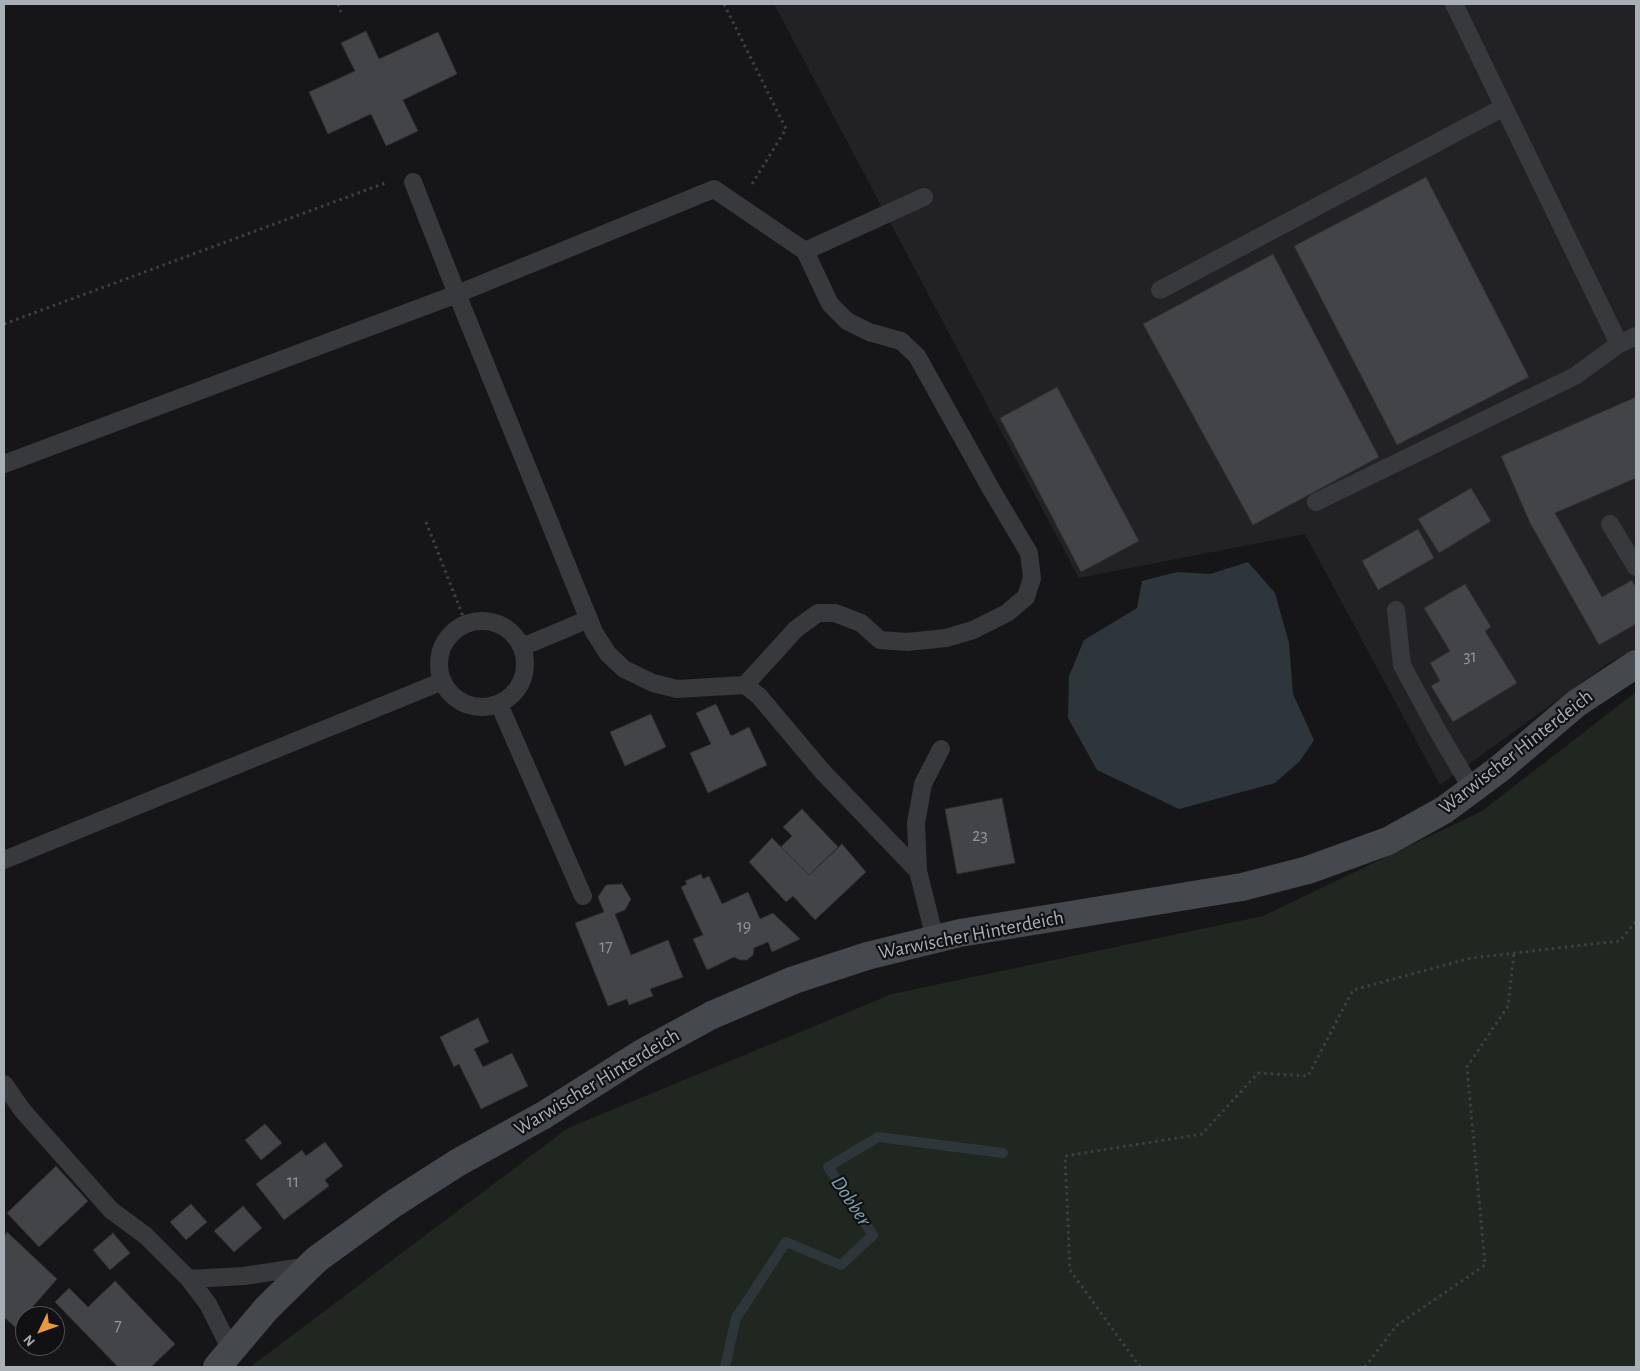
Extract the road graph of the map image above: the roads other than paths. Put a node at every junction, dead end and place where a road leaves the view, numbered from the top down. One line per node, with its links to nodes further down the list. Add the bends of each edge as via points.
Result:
1 (1454, 4): 2 (lane)
2 (1504, 107): 6 (lane); 9 (lane)
3 (413, 182): 7 (lane)
4 (924, 197): 5 (lane)
5 (805, 251): 7 (lane, via 714,189); 19 (lane, via 830,304 847,321 869,332 901,341 917,356 1029,553 1032,578 1026,597 1007,613 973,630 946,638 907,642 880,640 862,623 835,613 818,613 796,629)
6 (1160, 290)
7 (457, 294): 10 (lane); 15 (lane)
8 (1636, 336): 9 (lane)
9 (1619, 344): 11 (lane, via 1575,376)
10 (4, 464)
11 (1316, 502)
12 (1610, 524): 13 (lane)
13 (1636, 567)
14 (1396, 610): 22 (lane, via 1402,665)
15 (589, 620): 16 (lane); 19 (lane, via 608,654 624,669 653,683 677,689)
16 (522, 647): 18 (lane, via 505,627 493,622 466,624 455,631 440,654); 20 (lane, via 524,674 510,697)
17 (1636, 664): 22 (street, Warwischer Hinterdeich, via 1577,703)
18 (443, 681): 20 (lane, via 460,701 472,706); 23 (lane)
19 (745, 685): 24 (lane, via 759,696 822,771)
20 (499, 704): 25 (lane)
21 (941, 749): 24 (lane, via 923,784 916,823)
22 (1472, 789): 26 (street, Warwischer Hinterdeich, via 1444,810 1388,841 1308,870 1242,887)
23 (4, 860)
24 (918, 871): 26 (lane)
25 (583, 896)
26 (934, 939): 28 (street, Warwischer Hinterdeich, via 867,956 794,980 712,1015 457,1163 393,1204)
27 (4, 1084): 29 (lane, via 23,1111 111,1210 146,1236)
28 (310, 1266): 29 (lane, via 244,1276); 30 (street, Warwischer Hinterdeich, via 267,1308)
29 (189, 1278): 30 (lane, via 208,1304)
30 (224, 1359)

